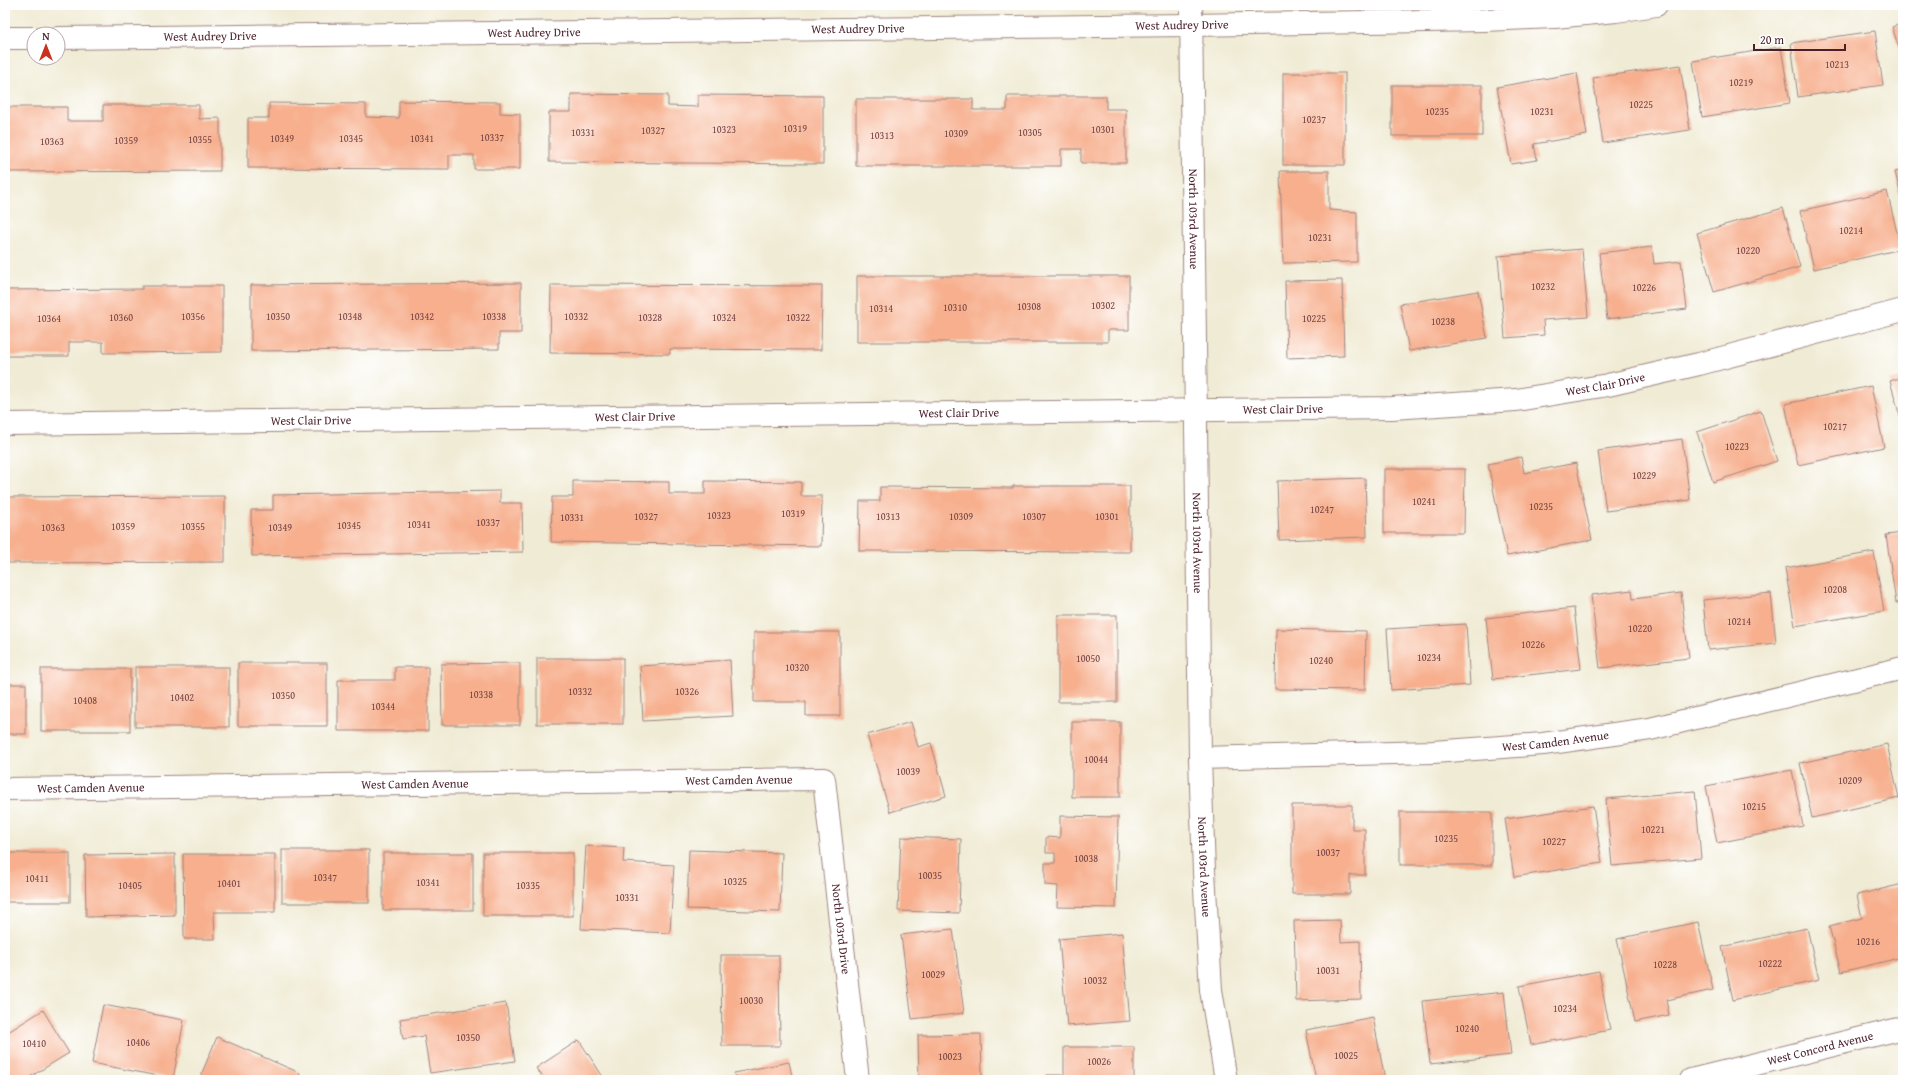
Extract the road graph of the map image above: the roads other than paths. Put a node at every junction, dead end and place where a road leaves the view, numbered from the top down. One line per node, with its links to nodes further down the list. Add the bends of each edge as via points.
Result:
1 (1656, 5): 2 (street, West Audrey Drive)
2 (1616, 8): 3 (street, West Audrey Drive, via 1555,17 1484,20)
3 (1191, 15): 6 (street, West Audrey Drive); 8 (street, North 103rd Avenue)
4 (5, 38): 5 (street)
5 (26, 38)
6 (66, 38)
7 (1903, 310): 8 (street, West Clair Drive, via 1692,366 1608,385 1516,400 1392,408)
8 (1196, 411): 9 (street, West Clair Drive); 11 (street, North 103rd Avenue)
9 (5, 424)
10 (1903, 668): 11 (street, West Camden Avenue, via 1650,729 1543,744 1433,752)
11 (1200, 758): 16 (street, North 103rd Avenue, via 1211,990)
12 (824, 779): 13 (street, West Camden Avenue); 15 (street, North 103rd Drive)
13 (5, 789)
14 (1903, 1028): 17 (street, West Concord Avenue)
15 (858, 1080)
16 (1226, 1080)
17 (1691, 1080)

